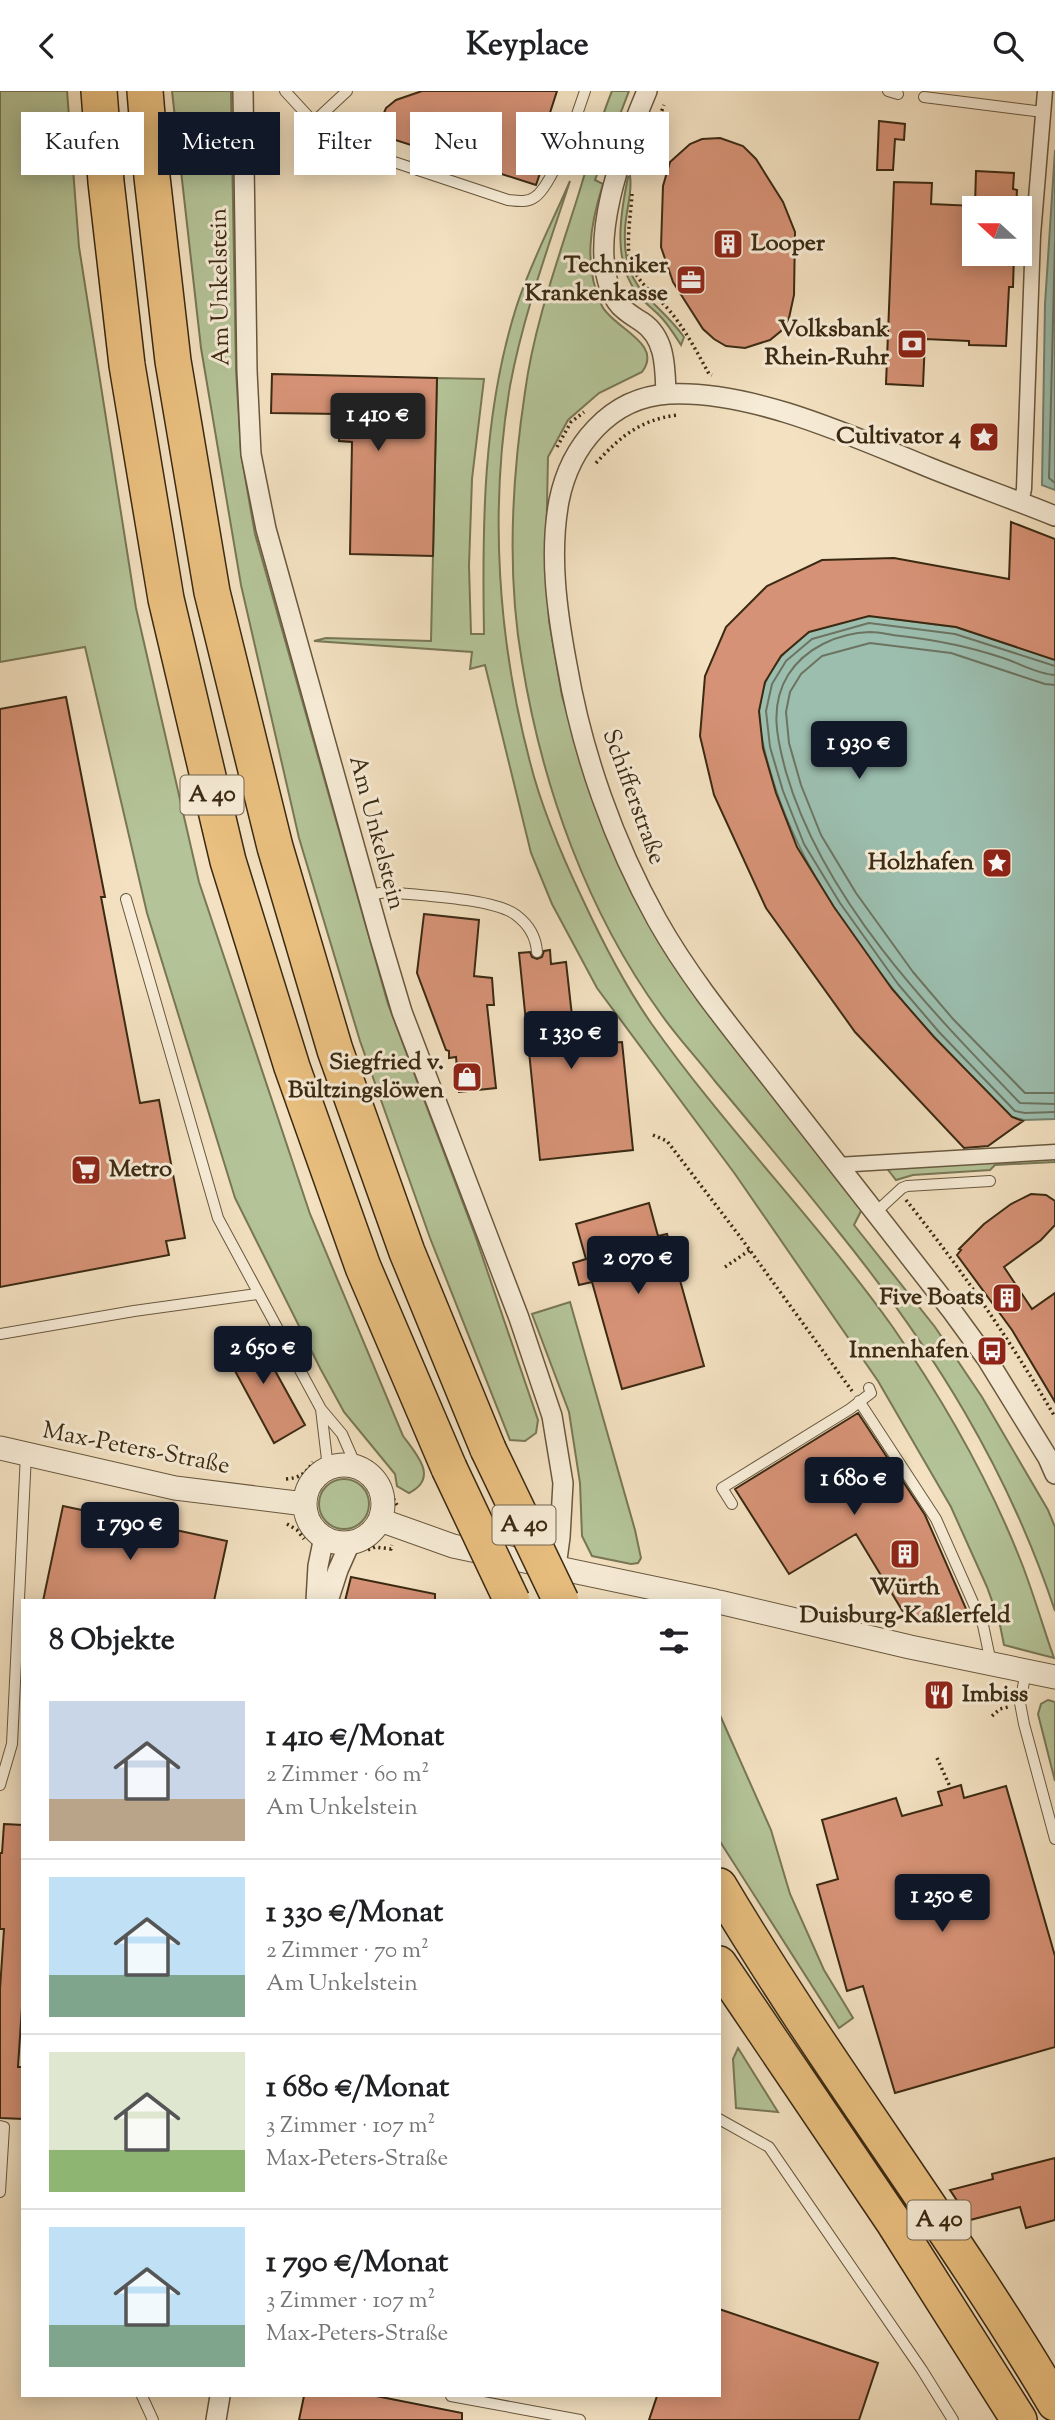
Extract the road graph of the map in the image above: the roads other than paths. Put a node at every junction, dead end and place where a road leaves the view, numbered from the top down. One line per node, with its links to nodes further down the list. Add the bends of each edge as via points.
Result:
1 (99, 91): 41 (highway, A 40, bridge, via 127,365 166,599 228,861 292,1067 358,1255)
2 (145, 91): 42 (highway, A 40, bridge, via 173,361 210,579 275,847 334,1050 407,1252 488,1449)
3 (254, 91): 10 (lane)
4 (285, 91): 5 (lane, via 309,117 317,118)
5 (347, 91)
6 (585, 91): 12 (lane, via 548,181 536,197 524,202)
7 (647, 91): 13 (street, via 611,188 604,248 610,289 617,303 659,340)
8 (1045, 91): 11 (street)
9 (924, 97): 11 (lane)
10 (243, 101): 16 (street, Am Unkelstein, via 251,454 266,529)
11 (1043, 112): 14 (street)
12 (396, 163)
13 (666, 394): 14 (street, Schifferstraße, via 725,397 774,409); 20 (street, Schifferstraße, via 635,403 599,424 576,452 563,484 555,522 555,569 558,618 572,696 596,778 627,859 657,919 696,983)
14 (1021, 502): 15 (street, Schifferstraße)
15 (1055, 516)
16 (369, 895): 18 (lane, via 386,892 497,905 516,914 536,937); 38 (street, Am Unkelstein, via 402,1012 552,1416 563,1483)
17 (126, 899): 23 (lane, via 218,1218)
18 (537, 952)
19 (1055, 1151): 20 (street)
20 (845, 1165): 22 (street, Schifferstraße)
21 (990, 1181): 22 (lane, via 913,1185)
22 (876, 1212): 32 (street, Schifferstraße, via 987,1359)
23 (257, 1294): 24 (lane); 27 (lane)
24 (0, 1334)
25 (869, 1388): 26 (lane, via 871,1392)
26 (859, 1401): 34 (lane, via 722,1488); 45 (lane, via 936,1519 983,1625)
27 (321, 1409): 30 (lane, via 342,1434); 31 (lane)
28 (0, 1448): 29 (street, Max-Peters-Straße)
29 (26, 1454): 33 (street, Max-Peters-Straße, via 174,1488); 48 (lane, via 12,1744)
30 (356, 1466): 31 (street); 35 (street, via 377,1482 382,1494)
31 (328, 1468): 33 (street)
32 (1055, 1474)
33 (294, 1502): 36 (street)
34 (732, 1504)
35 (380, 1520): 37 (street, via 368,1535); 38 (street, via 453,1546)
36 (324, 1537): 37 (street); 39 (street)
37 (350, 1543): 40 (street)
38 (556, 1567): 43 (street)
39 (316, 1599)
40 (329, 1599)
41 (511, 1599)
42 (560, 1599)
43 (703, 1599)
44 (721, 1603): 45 (street)
45 (991, 1663): 46 (street)
46 (1026, 1671): 47 (street); 49 (lane, via 1020,1703)
47 (1055, 1677)
48 (0, 1785)
49 (1055, 1839)
50 (721, 1889): 58 (highway, A 40)
51 (721, 1967): 63 (highway, A 40, via 893,2221)
52 (721, 2120): 62 (lane, via 769,2147)
53 (0, 2126): 54 (lane, via 4,2127)
54 (0, 2192)
55 (142, 2397): 59 (lane)
56 (220, 2397): 60 (street)
57 (456, 2397): 61 (lane)
58 (1055, 2403)
59 (153, 2420)
60 (216, 2420)
61 (580, 2420)
62 (953, 2420)
63 (1019, 2420)

